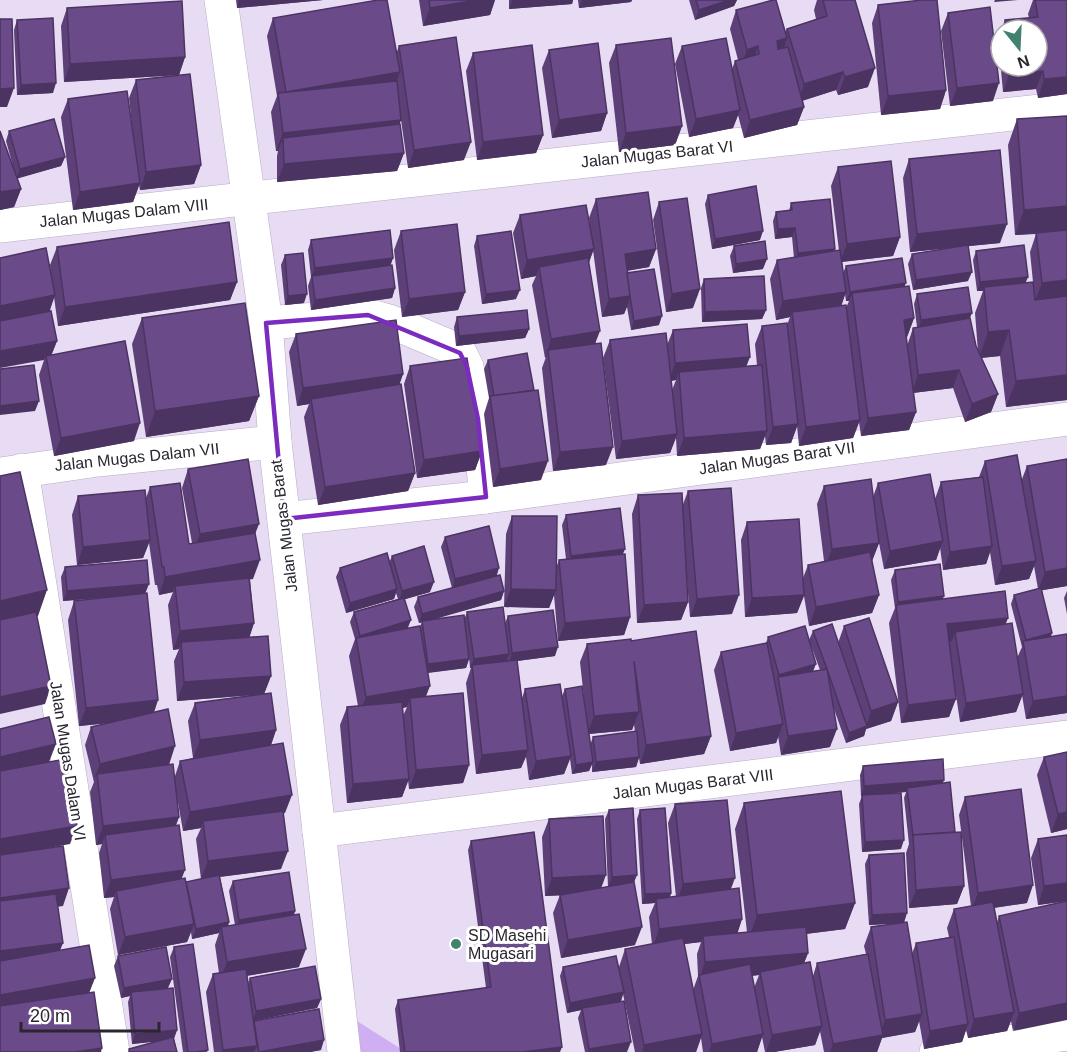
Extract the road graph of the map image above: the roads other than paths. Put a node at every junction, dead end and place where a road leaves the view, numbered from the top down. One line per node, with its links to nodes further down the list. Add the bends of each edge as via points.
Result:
1 (221, 0): 3 (street, Jalan Mugas Barat)
2 (1067, 108): 3 (street, Jalan Mugas Barat VI)
3 (248, 200): 4 (street, Jalan Mugas Dalam VIII); 5 (street, Jalan Mugas Barat)
4 (0, 226)
5 (266, 323): 7 (street, Jalan Mugas Barat); 9 (street, via 368,315 460,353 468,368 478,419)
6 (1067, 419): 9 (street, Jalan Mugas Barat VII)
7 (275, 442): 8 (street, Jalan Mugas Dalam VII); 10 (street, Jalan Mugas Barat)
8 (11, 472): 14 (street, Jalan Mugas Dalam VI)
9 (486, 496): 10 (street, Jalan Mugas Barat VII)
10 (284, 519): 12 (street, Jalan Mugas Barat)
11 (1067, 737): 12 (street, Jalan Mugas Barat VIII)
12 (319, 831): 15 (street, Jalan Mugas Barat)
13 (1067, 1034): 16 (street)
14 (113, 1052)
15 (344, 1052)
16 (936, 1052)

